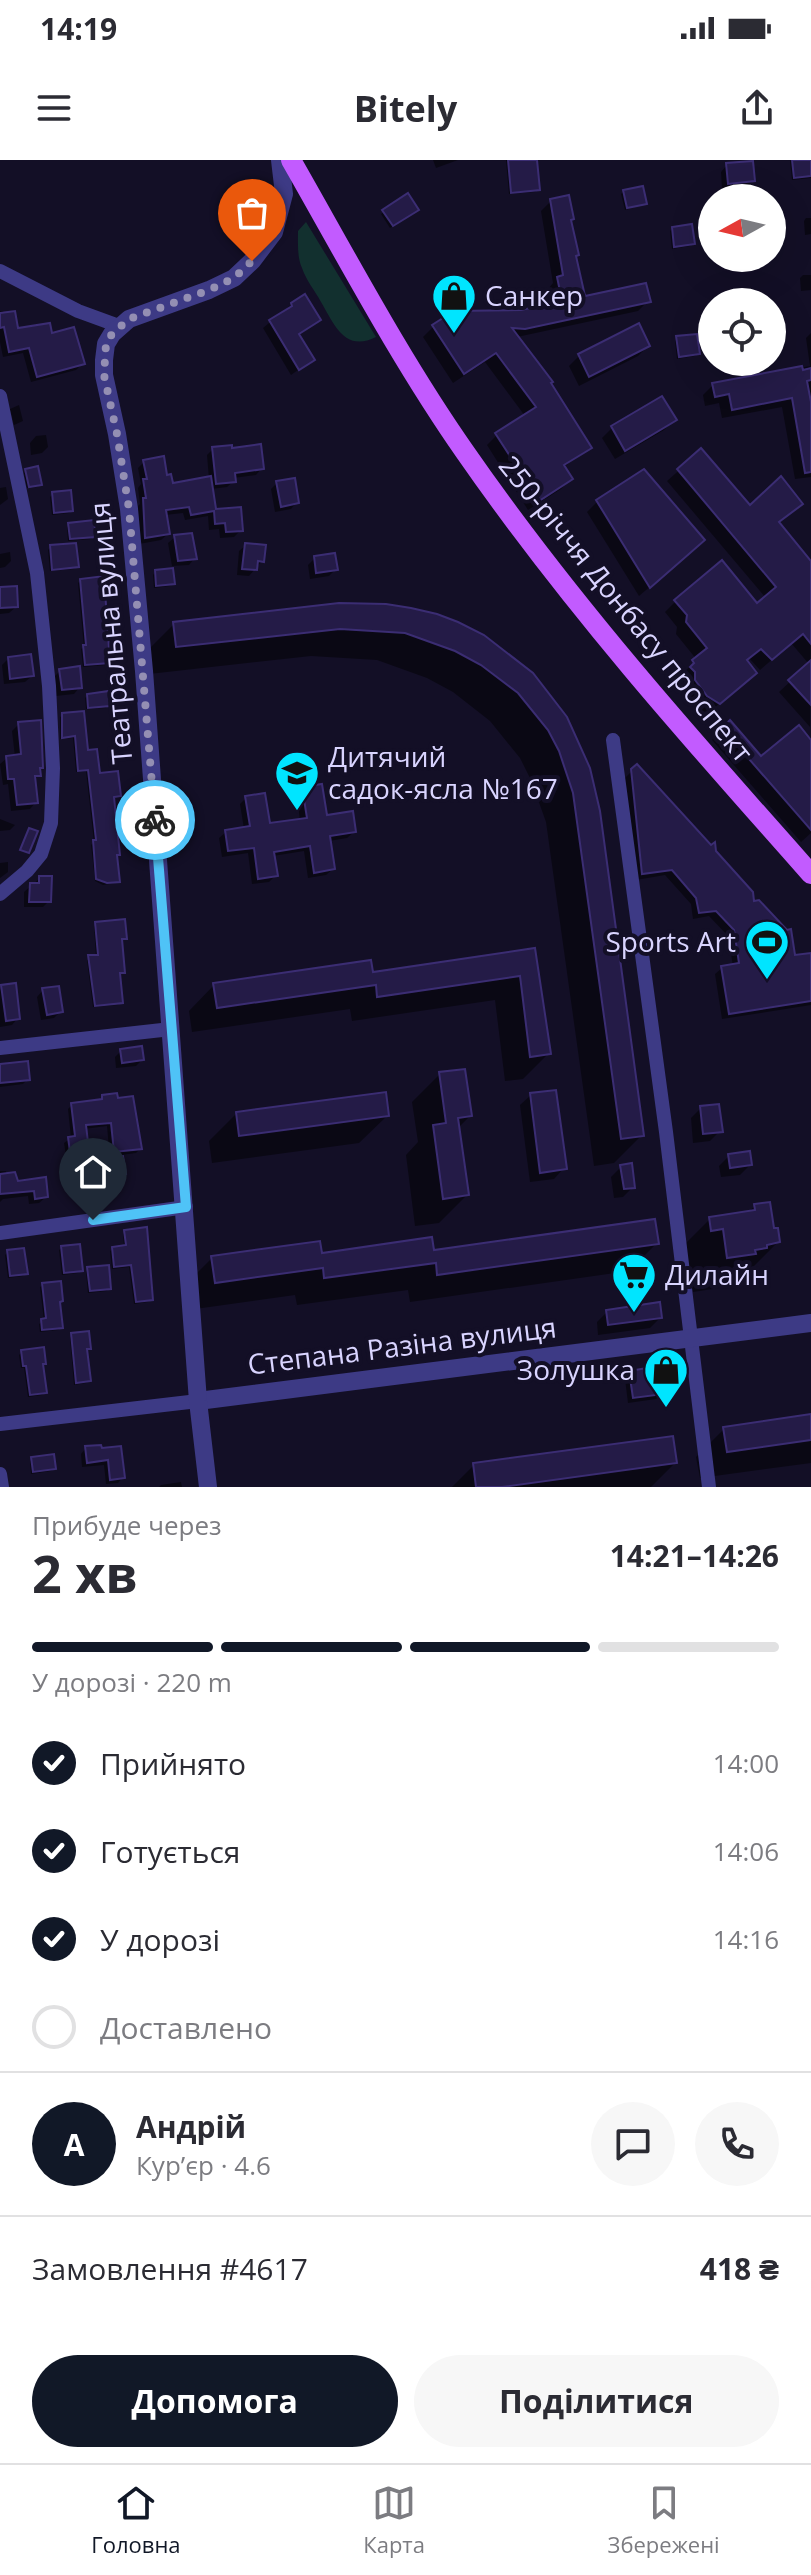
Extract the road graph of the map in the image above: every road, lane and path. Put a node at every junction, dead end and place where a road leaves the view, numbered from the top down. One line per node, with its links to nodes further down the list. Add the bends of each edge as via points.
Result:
1 (280, 160): 4 (street, via 284,194 274,232 252,261 234,278)
2 (291, 160): 7 (main road, 250-річчя Донбасу проспект, via 408,364 532,545 663,707)
3 (0, 271): 4 (street)
4 (119, 326): 9 (street, Театральна вулиця, via 106,344 104,375 129,509)
5 (0, 396): 8 (street, via 39,585 53,768 51,823 41,854)
6 (613, 740): 14 (street)
7 (811, 874)
8 (0, 894)
9 (171, 1029): 10 (street); 11 (street, Театральна вулиця)
10 (0, 1048)
11 (186, 1207): 12 (street); 15 (street, Театральна вулиця)
12 (0, 1233)
13 (811, 1323): 14 (street, Степана Разіна вулиця)
14 (690, 1338): 15 (street, Степана Разіна вулиця); 20 (street)
15 (198, 1401): 16 (street, Степана Разіна вулиця); 19 (street, Театральна вулиця)
16 (0, 1424)
17 (0, 1474): 18 (street)
18 (2, 1487)
19 (208, 1487)
20 (709, 1487)

